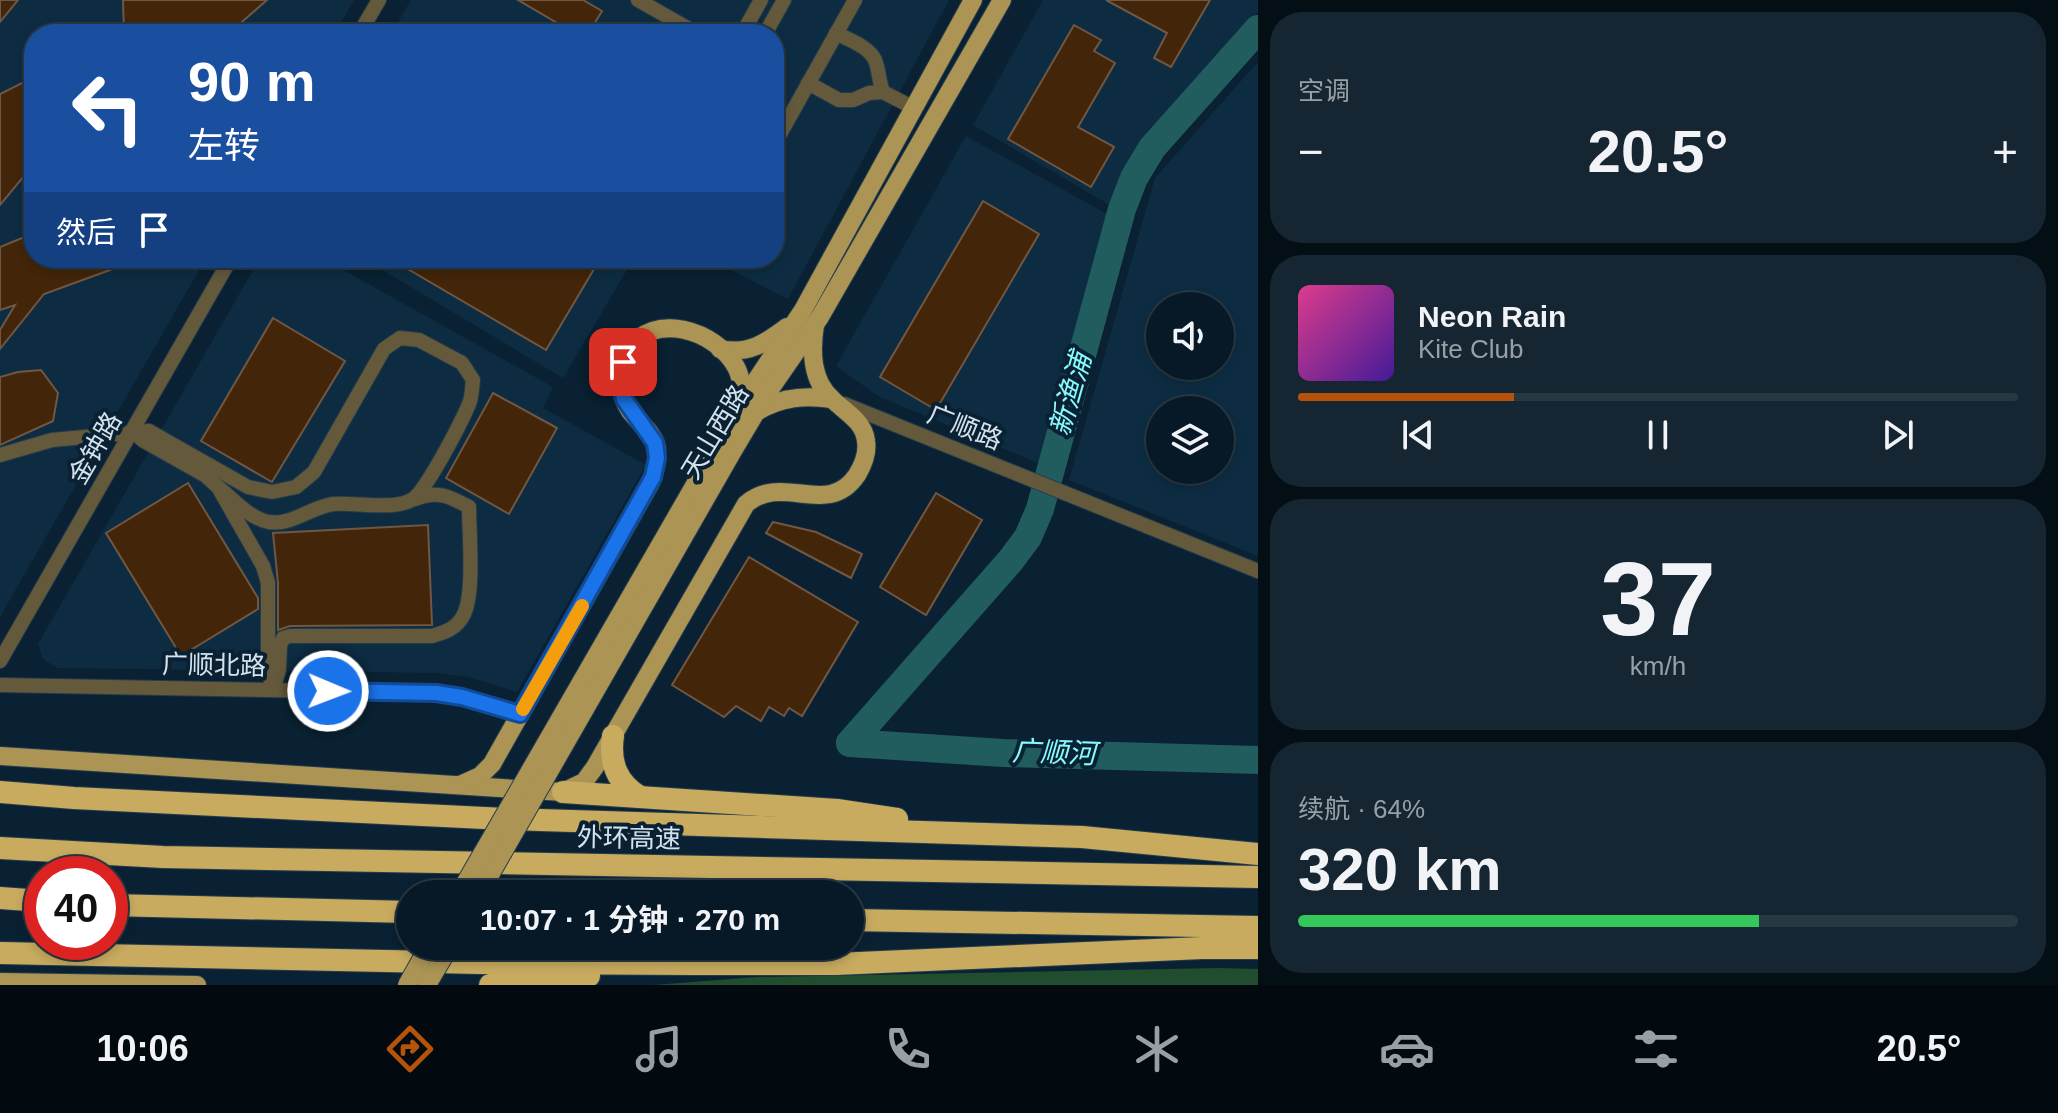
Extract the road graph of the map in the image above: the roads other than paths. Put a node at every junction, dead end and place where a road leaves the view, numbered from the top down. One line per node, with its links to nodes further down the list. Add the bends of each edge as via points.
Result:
1 (379, 0): 9 (street)
2 (638, 0): 8 (street)
3 (761, 0): 12 (street)
4 (784, 0): 13 (street)
5 (855, 0): 14 (street)
6 (973, 0): 17 (main road, 天山西路)
7 (1002, 0): 20 (main road, 天山西路)
8 (673, 20): 10 (street); 11 (street)
9 (365, 24)
10 (670, 24)
11 (680, 24)
12 (748, 24)
13 (771, 24)
14 (836, 33): 15 (street); 16 (street, via 866,49)
15 (808, 83): 16 (street, via 839,100); 18 (street)
16 (883, 92): 17 (street)
17 (914, 108): 20 (main road, 天山西路)
18 (784, 127)
19 (225, 268): 24 (street, 金钟路)
20 (807, 321): 21 (main road, via 754,348); 22 (main road, via 814,365); 23 (main road, 天山西路)
21 (720, 349): 23 (main road, via 738,372); 33 (main road, via 687,331 665,327 643,335 625,356 622,392 655,443 653,477)
22 (832, 399): 23 (main road, via 795,397); 29 (street, 广顺路); 34 (main road, via 865,434 858,474 830,495 776,490 746,504)
23 (749, 408): 25 (main road, 天山西路)
24 (132, 431): 26 (street, via 52,440); 27 (street); 28 (street, via 149,431 248,487 272,492 296,487 314,472 384,349 400,338 419,340 462,363 473,380 470,401 423,489); 30 (street, 金钟路)
25 (723, 452): 46 (main road, 天山西路, bridge); 47 (main road, 天山西路, bridge)
26 (0, 455)
27 (218, 487): 28 (street, via 266,522 335,504); 32 (street, via 268,583 268,670)
28 (411, 501): 32 (street, via 430,493 446,494 469,507 469,595 463,616 450,631 432,636 283,638)
29 (1258, 571)
30 (0, 661)
31 (0, 685): 32 (street, 广顺北路)
32 (273, 690): 33 (street, 广顺北路, via 436,693)
33 (520, 714): 36 (main road)
34 (613, 736): 40 (main road, via 584,782); 41 (highway, via 617,776)
35 (0, 756): 37 (main road)
36 (492, 764): 37 (main road); 38 (main road, via 489,778)
37 (457, 785): 38 (main road)
38 (499, 788): 40 (main road)
39 (0, 792): 42 (highway, via 505,819)
40 (563, 792): 41 (highway)
41 (640, 797): 42 (highway, via 837,810)
42 (961, 832): 44 (highway)
43 (0, 848): 45 (highway, 外环高速, via 163,857)
44 (1258, 854)
45 (1258, 877)
46 (467, 880)
47 (487, 880)
48 (0, 898): 49 (highway)
49 (24, 900)
50 (128, 905): 51 (highway)
51 (396, 912)
52 (864, 920): 53 (highway)
53 (1258, 927)
54 (1258, 948): 58 (highway)
55 (0, 953): 58 (highway)
56 (421, 960): 61 (main road, bridge)
57 (442, 960): 62 (main road, bridge)
58 (696, 964): 63 (highway)
59 (0, 982): 60 (main road)
60 (197, 985)
61 (407, 985)
62 (427, 985)
63 (490, 985)

